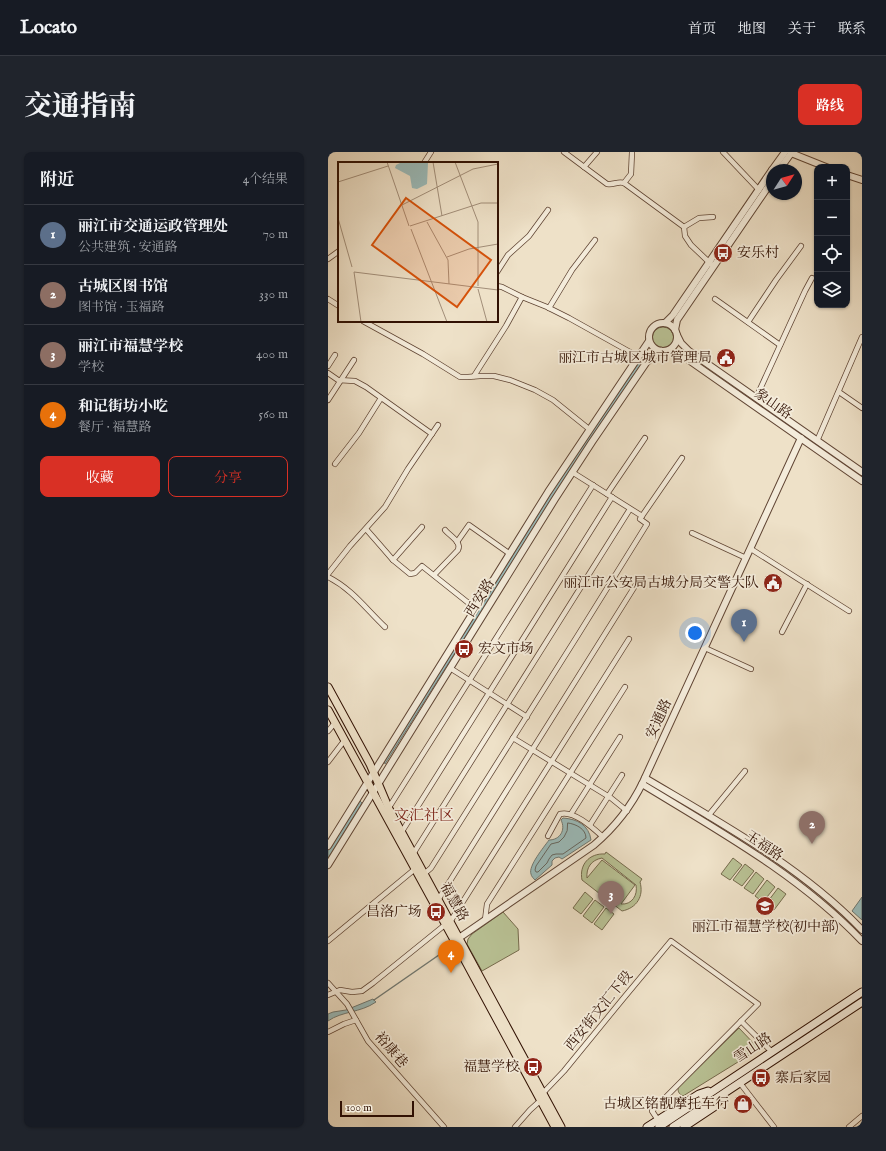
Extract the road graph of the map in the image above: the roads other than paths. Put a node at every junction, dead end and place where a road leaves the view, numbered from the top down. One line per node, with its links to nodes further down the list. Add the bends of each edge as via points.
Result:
1 (431, 152): 7 (street)
2 (564, 152): 11 (street)
3 (597, 152): 11 (street)
4 (632, 152): 15 (street, via 631,174)
5 (723, 152): 17 (street)
6 (789, 152): 8 (street); 9 (street); 10 (street)
7 (425, 162)
8 (778, 164)
9 (782, 164)
10 (819, 164)
11 (584, 167): 15 (street, via 607,184)
12 (850, 176): 14 (street)
13 (766, 179): 17 (street)
14 (862, 180)
15 (624, 183): 20 (street)
16 (766, 188): 25 (street)
17 (759, 190): 25 (street)
18 (548, 210): 26 (street, via 529,236 508,255)
19 (713, 217): 20 (street, via 699,218)
20 (684, 227): 25 (street, via 687,240)
21 (595, 240): 33 (street, via 572,270)
22 (801, 246): 35 (street)
23 (338, 252): 24 (street)
24 (328, 259)
25 (711, 264): 36 (street); 37 (street, via 677,320)
26 (498, 270)
27 (812, 278): 40 (street)
28 (498, 286): 29 (street)
29 (522, 297): 33 (street); 49 (street)
30 (328, 299): 32 (street)
31 (715, 299): 35 (street)
32 (338, 305)
33 (549, 308): 45 (street)
34 (364, 322): 49 (street, via 460,377)
35 (748, 322): 40 (street)
36 (665, 323): 37 (street); 39 (street, via 656,324 652,328)
37 (676, 333): 42 (street, via 675,344); 53 (street, 象山路, via 689,351)
38 (862, 337): 41 (street)
39 (649, 341): 43 (street, via 655,349); 45 (street, 西安路)
40 (780, 345): 53 (street)
41 (860, 348): 51 (street)
42 (669, 350): 43 (street); 60 (street, 象山路, via 684,356)
43 (661, 351): 64 (street, 西安路, via 646,363)
44 (335, 355): 47 (street)
45 (639, 357): 57 (street, 西安路)
46 (354, 360): 50 (street)
47 (328, 364)
48 (328, 373): 50 (street)
49 (474, 376): 57 (street, via 501,378 535,390 553,400)
50 (341, 381): 52 (street, via 355,382); 54 (street)
51 (839, 392): 55 (street); 61 (street)
52 (381, 398): 58 (street); 63 (street)
53 (756, 398): 61 (street, 象山路)
54 (328, 400)
55 (862, 408)
56 (438, 425): 58 (street)
57 (589, 429): 77 (street, 西安路)
58 (432, 434): 72 (street, via 385,507)
59 (645, 438): 68 (street)
60 (802, 438): 66 (street, 象山路); 76 (street, 安通路)
61 (818, 441): 65 (street, 象山路)
62 (682, 458): 70 (street)
63 (335, 464)
64 (572, 472): 67 (street); 90 (street, 西安路)
65 (862, 472)
66 (862, 481)
67 (593, 485): 68 (street); 92 (street)
68 (610, 496): 69 (street); 95 (street)
69 (630, 509): 70 (street); 96 (street)
70 (642, 516): 98 (street, via 640,519 647,524)
71 (422, 527): 79 (street)
72 (366, 529): 79 (street); 81 (street)
73 (444, 530): 75 (street)
74 (692, 533): 78 (street)
75 (457, 542): 77 (street, via 469,525); 80 (street, via 460,545 459,549)
76 (751, 549): 78 (street, 安通路); 82 (street)
77 (510, 554): 84 (street, 西安路)
78 (746, 558): 89 (street, 安通路)
79 (393, 560): 80 (street, via 410,574 422,566)
80 (434, 575): 84 (street)
81 (328, 576): 86 (street, via 347,588)
82 (807, 584): 85 (street); 87 (street)
83 (635, 586): 104 (street)
84 (476, 608): 108 (street, 西安路)
85 (849, 611)
86 (385, 627)
87 (782, 632)
88 (629, 639): 105 (street)
89 (705, 648): 91 (street); 111 (street, 安通路)
90 (450, 668): 92 (street); 113 (street, 西安路)
91 (751, 669)
92 (470, 681): 95 (street); 118 (street)
93 (328, 686): 108 (main road, 福慧路)
94 (625, 687): 109 (street)
95 (489, 693): 96 (street); 123 (street)
96 (508, 704): 98 (street); 127 (street)
97 (328, 710): 99 (main road, 福慧路)
98 (527, 717): 102 (street)
99 (335, 723): 100 (street); 103 (main road, 福慧路)
100 (328, 732)
101 (620, 737): 115 (street)
102 (513, 738): 104 (street); 130 (street, via 431,868)
103 (344, 741): 106 (street); 112 (main road, 福慧路)
104 (532, 750): 105 (street); 131 (street)
105 (552, 761): 109 (street); 133 (street)
106 (328, 762)
107 (746, 771): 121 (street)
108 (374, 773): 112 (street, 西安路); 113 (main road, 福慧路)
109 (570, 773): 115 (street); 132 (street, via 487,904)
110 (622, 775): 117 (street)
111 (645, 778): 114 (street, 安通路); 121 (street, 玉福路)
112 (368, 783): 116 (main road, 福慧路); 126 (street, 西安路)
113 (378, 784): 116 (street, 西安路); 118 (main road, 福慧路)
114 (642, 784): 119 (street, 安通路); 136 (street, 玉福路, via 763,859 818,900)
115 (590, 785): 117 (street); 120 (street)
116 (373, 792): 128 (street, 西安路); 129 (main road, 福慧路)
117 (609, 796): 119 (street); 122 (street)
118 (388, 808): 123 (main road, 福慧路)
119 (627, 811): 125 (street, 安通路)
120 (571, 814): 122 (street); 124 (street, via 560,814)
121 (708, 816): 134 (street, 玉福路, via 762,849 838,907)
122 (590, 825): 125 (street)
123 (401, 833): 127 (main road, 福慧路)
124 (548, 836)
125 (603, 837): 132 (street, 安通路)
126 (328, 846)
127 (413, 854): 130 (main road, 福慧路)
128 (328, 865)
129 (415, 869): 133 (main road, 福慧路); 137 (street)
130 (424, 874): 131 (main road, 福慧路)
131 (438, 900): 133 (main road, 福慧路)
132 (485, 920): 135 (street, 安通路)
133 (448, 923): 135 (main road, 福慧路); 139 (street, via 362,991)
134 (862, 930)
135 (457, 939): 148 (main road, 福慧路); 150 (main road, 福慧路)
136 (862, 940)
137 (328, 941)
138 (328, 983): 139 (street, 裕康巷)
139 (336, 992): 141 (street); 143 (street, 裕康巷, via 347,1004)
140 (862, 992): 146 (main road, 雪山路)
141 (328, 996)
142 (862, 1002): 147 (main road, 雪山路)
143 (355, 1019): 145 (street); 153 (street, 裕康巷, via 369,1042)
144 (741, 1021): 146 (street); 148 (street, 西安街文汇下段, via 758,1004 671,941); 152 (street, via 652,1111)
145 (328, 1032)
146 (772, 1052): 152 (main road, 雪山路, via 719,1087 699,1094)
147 (740, 1084): 149 (main road, 雪山路); 160 (street)
148 (543, 1093): 156 (main road, 福慧路)
149 (724, 1093): 158 (main road, 雪山路); 159 (main road, via 714,1107)
150 (541, 1100): 154 (street); 155 (main road, 福慧路)
151 (862, 1116): 161 (street)
152 (659, 1123): 157 (main road, 雪山路)
153 (444, 1127)
154 (515, 1127)
155 (555, 1127)
156 (561, 1127)
157 (647, 1127)
158 (673, 1127)
159 (684, 1127)
160 (774, 1127)
161 (849, 1127)

